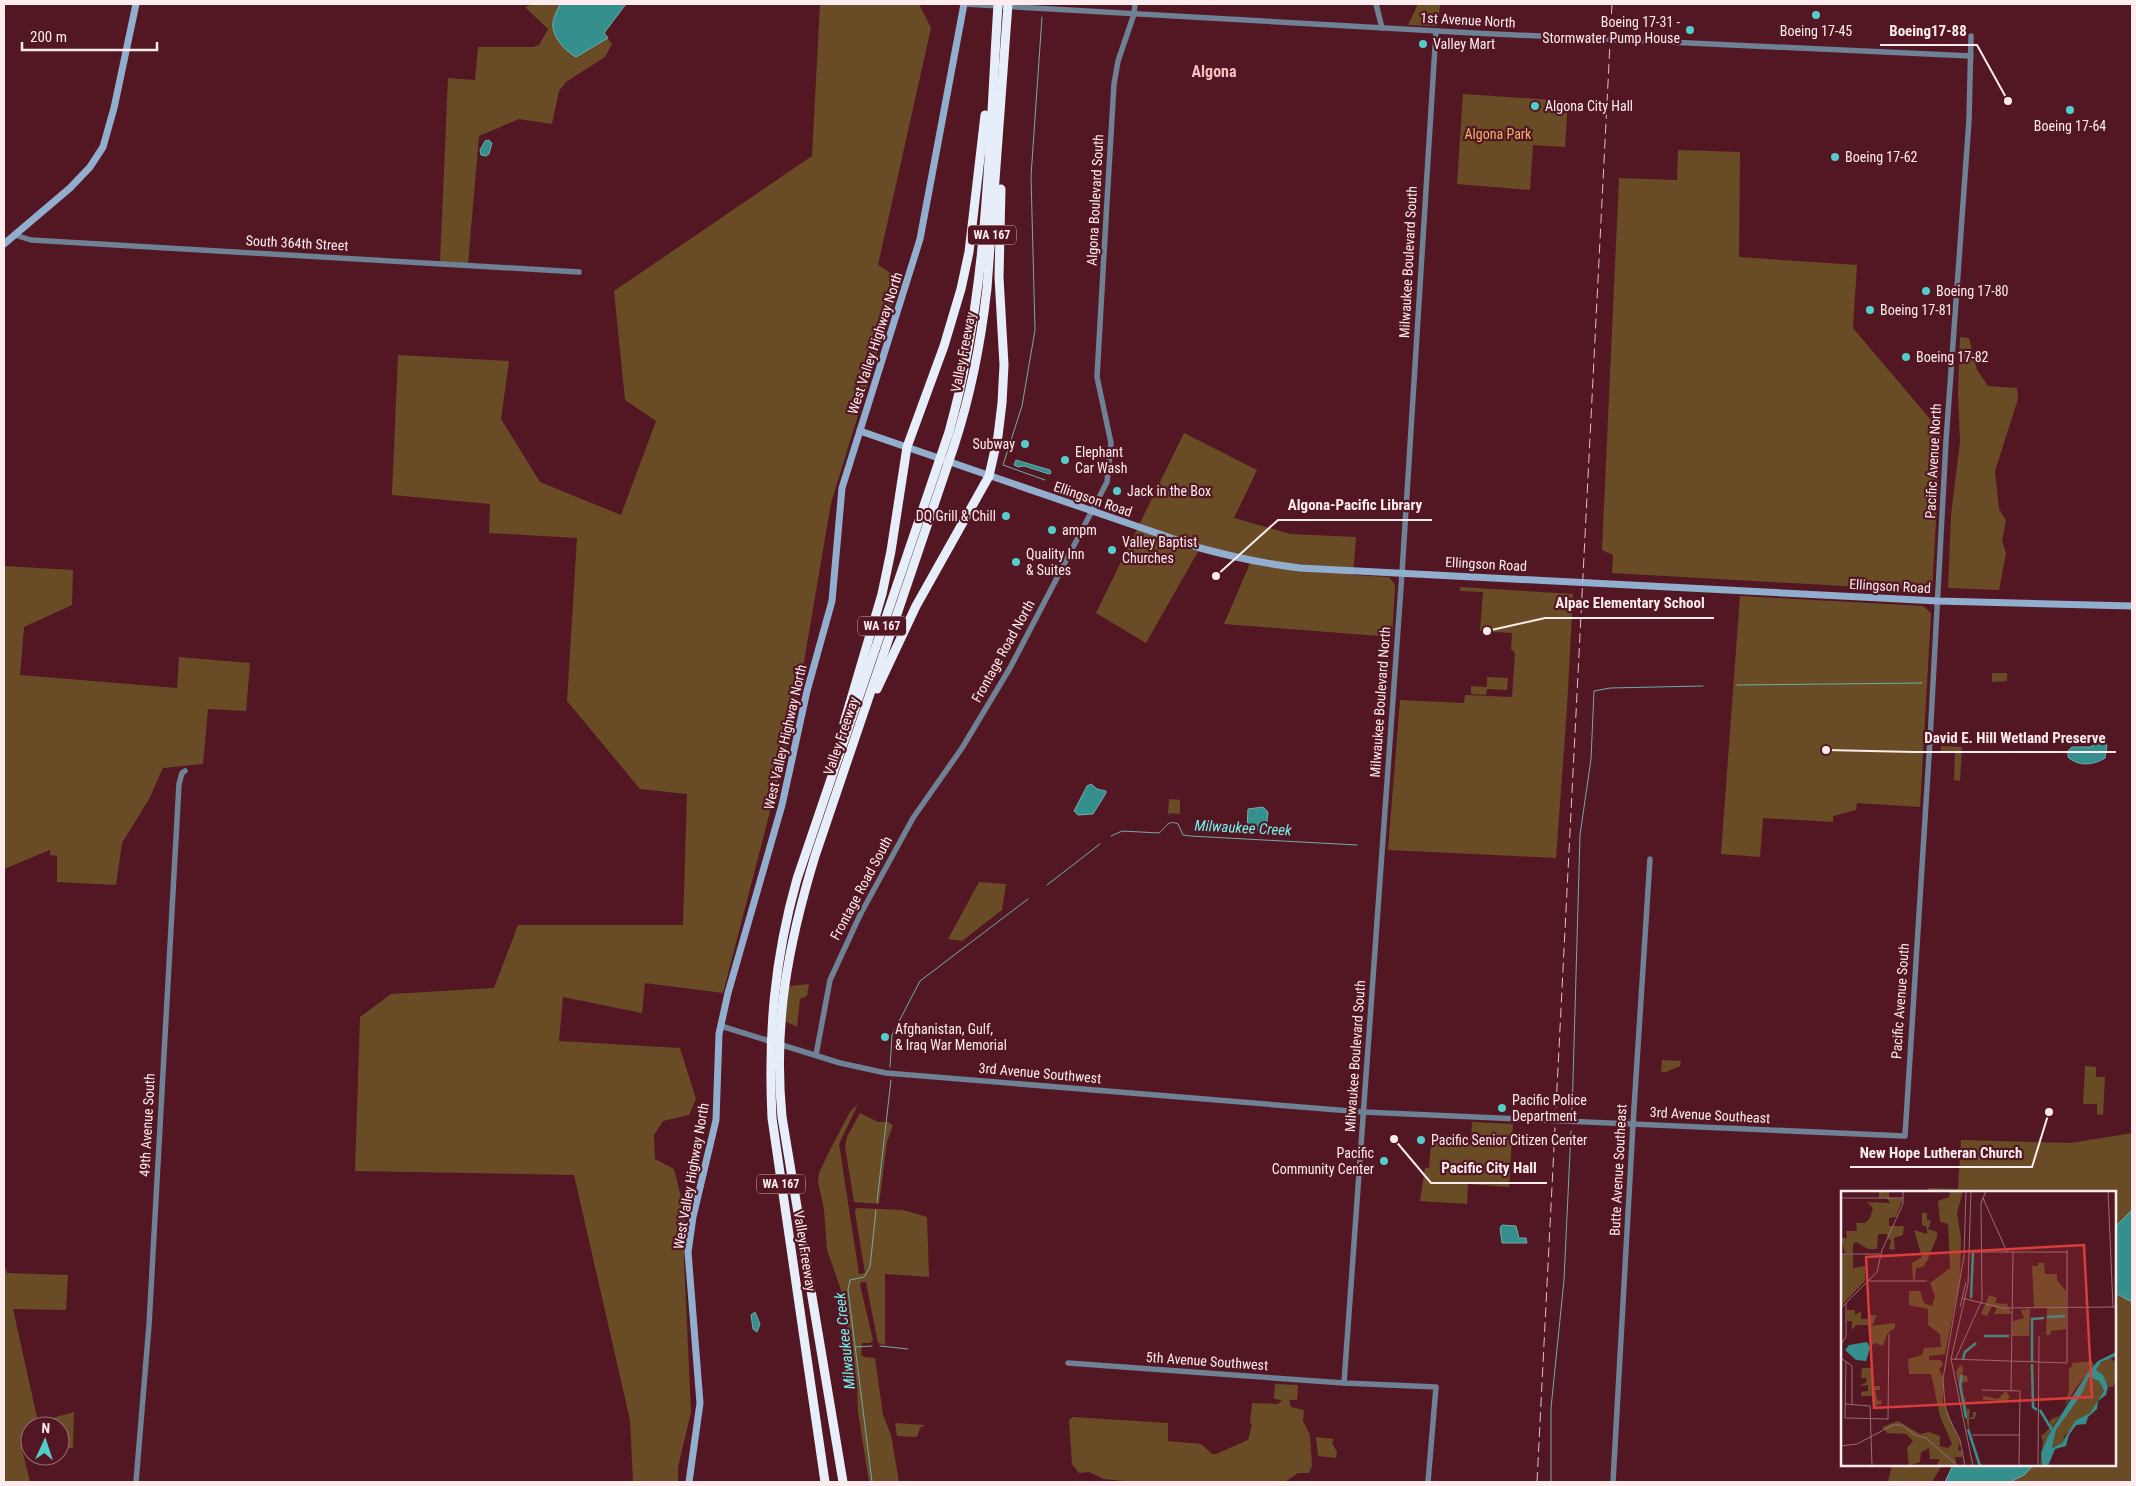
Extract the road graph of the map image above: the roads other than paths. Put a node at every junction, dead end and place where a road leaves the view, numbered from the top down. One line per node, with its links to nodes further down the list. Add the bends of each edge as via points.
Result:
1 (136, 4): 15 (main road, via 103,147 73,185)
2 (964, 4): 7 (street, 1st Avenue North); 18 (main road, West Valley Highway North, via 920,239)
3 (998, 4): 8 (highway, Valley Freeway / WA 167)
4 (1008, 4): 8 (highway, Valley Freeway / WA 167)
5 (1135, 4): 7 (street, Algona Boulevard South)
6 (1376, 4): 9 (street)
7 (1134, 14): 9 (street, 1st Avenue North); 23 (street, Algona Boulevard South, via 1114,84 1098,358 1099,391 1111,443)
8 (1002, 20): 12 (highway, Valley Freeway / WA 167); 14 (highway, Valley Freeway / WA 167)
9 (1382, 28): 10 (street, 1st Avenue North)
10 (1436, 31): 13 (street, 1st Avenue North); 24 (street, Milwaukee Boulevard South)
11 (1971, 36): 13 (street, Pacific Avenue North)
12 (994, 55): 19 (highway, Valley Freeway / WA 167, via 976,309); 20 (highway, via 969,252 961,289)
13 (1971, 56): 27 (street, Pacific Avenue North)
14 (1004, 59): 19 (highway, Valley Freeway / WA 167, via 984,321 970,395); 22 (highway, via 999,277 1004,374 998,436)
15 (15, 235): 16 (main road); 17 (street, South 364th Street, via 31,240)
16 (4, 244)
17 (579, 272)
18 (860, 431): 20 (main road, Ellingson Road); 36 (main road, West Valley Highway North, via 840,500 832,601 807,692 782,804)
19 (950, 444): 21 (highway, Valley Freeway / WA 167)
20 (907, 447): 22 (main road, Ellingson Road); 32 (highway, via 882,594 820,797)
21 (939, 476): 30 (highway, Valley Freeway / WA 167); 32 (highway, Valley Freeway / WA 167)
22 (989, 476): 25 (main road, Ellingson Road); 30 (highway, via 893,652)
23 (1107, 482): 25 (street, Frontage Road North)
24 (1407, 494): 26 (street, Milwaukee Boulevard North)
25 (1092, 512): 26 (main road, Ellingson Road, via 1238,558 1300,568); 29 (street, Frontage Road North, via 1010,668)
26 (1402, 573): 27 (main road, Ellingson Road); 35 (street, Milwaukee Boulevard North)
27 (1938, 601): 28 (main road, Ellingson Road); 34 (street, Pacific Avenue North)
28 (2132, 606)
29 (962, 748): 38 (street, Frontage Road South, via 900,839 842,950 830,980)
30 (848, 758): 37 (highway, Valley Freeway / WA 167, via 801,902)
31 (185, 771): 47 (street, 49th Avenue South, via 180,778 149,1315)
32 (814, 827): 37 (highway, Valley Freeway / WA 167, via 781,940)
33 (1650, 859): 41 (street, Butte Avenue Southeast)
34 (1922, 867): 42 (street, Pacific Avenue South)
35 (1378, 911): 40 (street, Milwaukee Boulevard South)
36 (721, 1026): 38 (street, 3rd Avenue Southwest); 48 (main road, West Valley Highway North, via 716,1120 688,1252 700,1403)
37 (775, 1026): 39 (highway, Valley Freeway / WA 167)
38 (816, 1055): 40 (street, 3rd Avenue Southwest, via 886,1074)
39 (774, 1059): 49 (highway, Valley Freeway / WA 167, via 772,1118); 50 (highway, Valley Freeway / WA 167)
40 (1363, 1112): 41 (street, 3rd Avenue Southeast); 44 (street, Milwaukee Boulevard South)
41 (1633, 1124): 42 (street, 3rd Avenue Southeast); 52 (street, Butte Avenue Southeast)
42 (1905, 1136)
43 (1068, 1363): 44 (street, 5th Avenue Southwest)
44 (1344, 1383): 45 (street, 5th Avenue Southwest)
45 (1424, 1386): 46 (street); 46 (street, 5th Avenue Southwest, via 1436,1387)
46 (1435, 1403): 51 (street)
47 (136, 1482)
48 (689, 1482)
49 (825, 1482)
50 (843, 1482)
51 (1428, 1482)
52 (1613, 1482)

